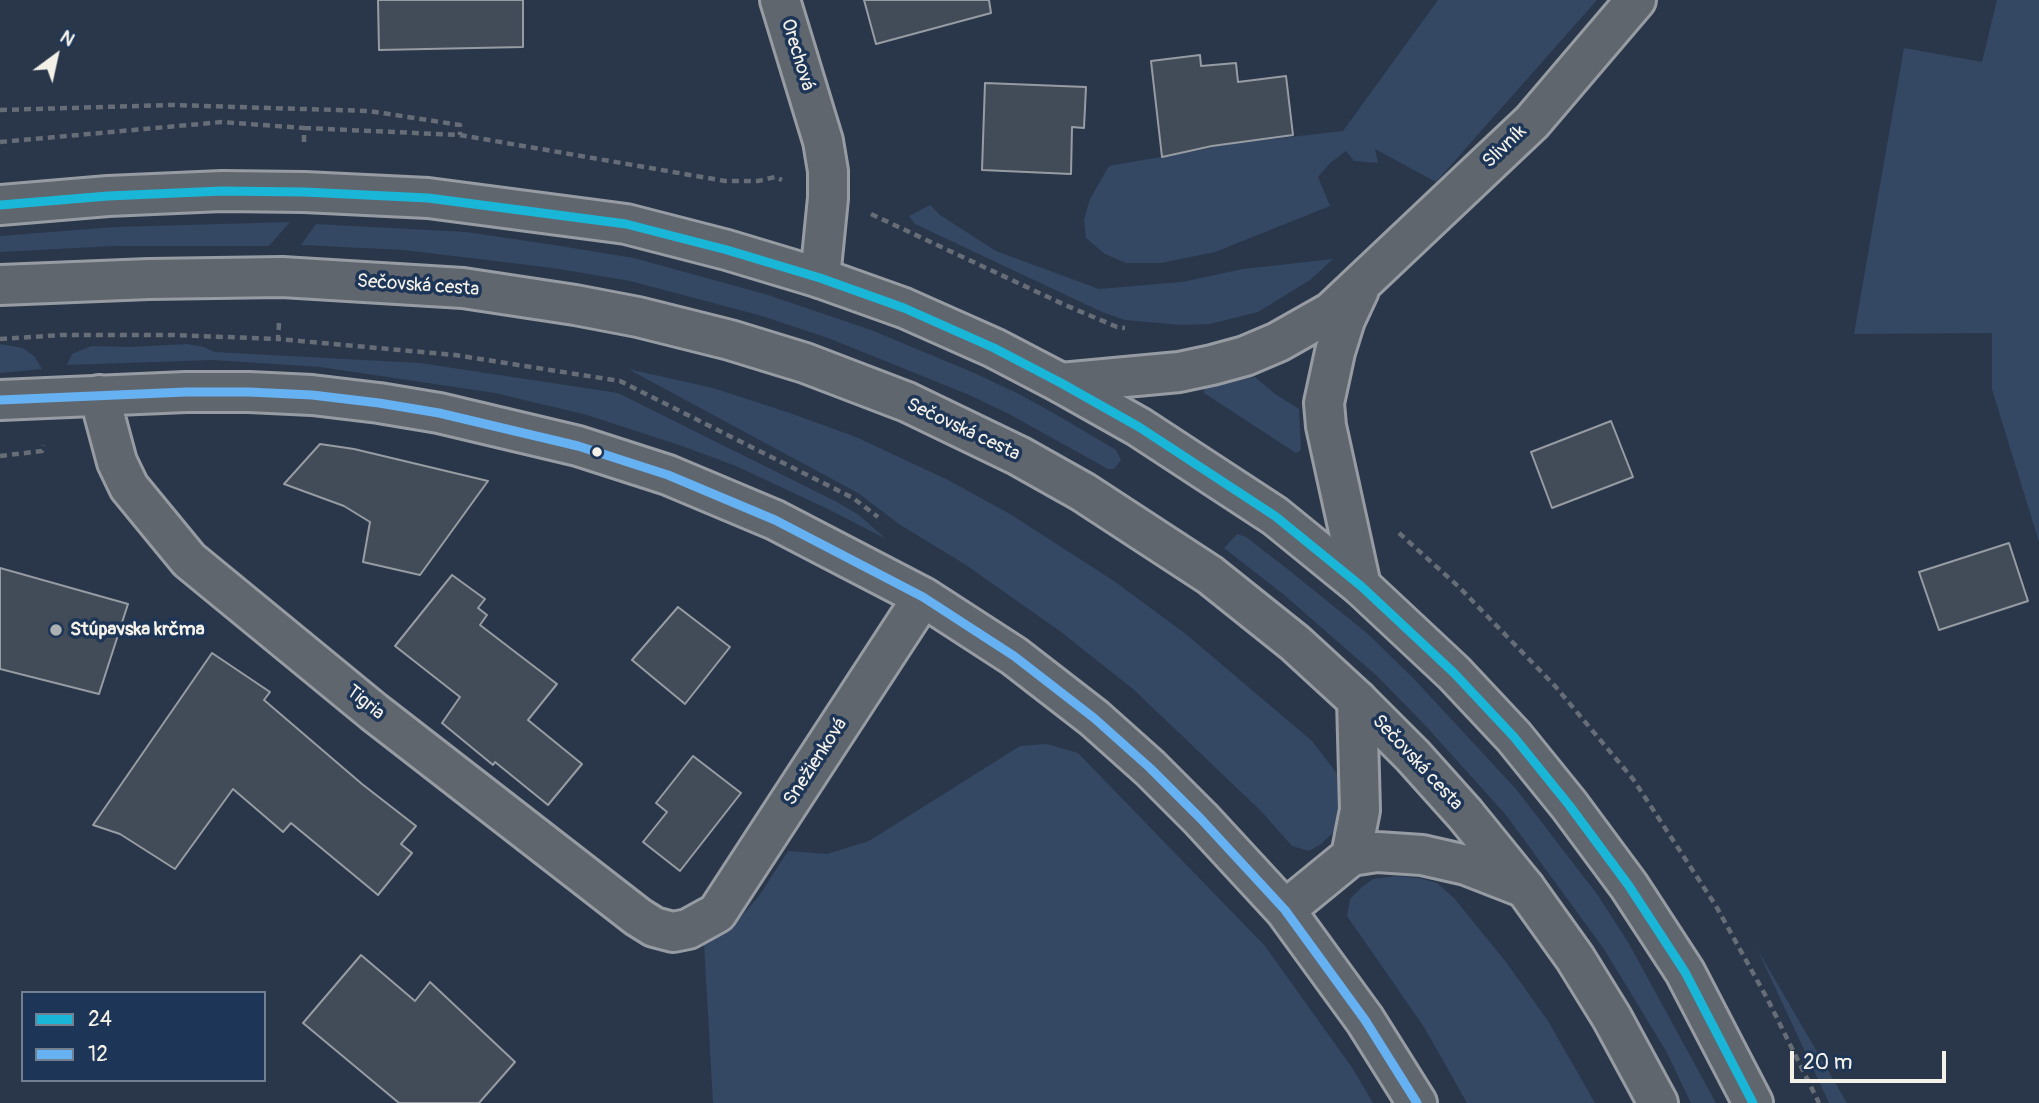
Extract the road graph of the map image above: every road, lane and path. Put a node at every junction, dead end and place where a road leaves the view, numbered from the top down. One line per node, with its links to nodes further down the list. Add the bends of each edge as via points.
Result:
1 (780, 0): 8 (street, Orechová, via 828,170)
2 (1636, 0): 9 (street, Slivník, via 1532,122)
3 (0, 110): 5 (path, via 172,105 369,111 460,125)
4 (91, 135): 6 (path)
5 (460, 135)
6 (0, 142)
7 (0, 205): 8 (street, via 222,191 428,198 626,225)
8 (820, 278): 13 (street, via 904,308)
9 (1362, 283): 13 (street, Slivník, via 1331,312 1299,332 1245,356 1179,372); 16 (street, via 1338,341 1324,403)
10 (0, 285): 18 (street, Sečovská cesta, via 282,277 463,288 638,317 730,340 906,402 1020,456 1083,492 1210,575)
11 (278, 338): 12 (path, via 61,335)
12 (0, 339)
13 (1061, 383): 16 (street, via 1139,427 1275,516)
14 (99, 395): 15 (street); 17 (street, via 312,395 439,413 506,428 668,475 775,520); 22 (street, Tigria, via 129,487 189,560 374,712 638,917 654,928 673,932)
15 (0, 400)
16 (1362, 586): 25 (street, via 1454,673 1569,805 1685,972)
17 (923, 597): 21 (street, via 1014,656 1094,718 1201,819); 22 (street, Snežienková, via 729,897 718,913)
18 (1357, 700): 19 (street, via 1360,810); 20 (street, Sečovská cesta, via 1465,814)
19 (1351, 856): 20 (street, via 1377,852 1422,855 1466,865); 21 (street)
20 (1525, 888): 24 (street, Sečovská cesta, via 1575,958)
21 (1285, 910): 23 (street, via 1365,1020)
22 (703, 922)
23 (1417, 1103)
24 (1658, 1103)
25 (1753, 1103)

